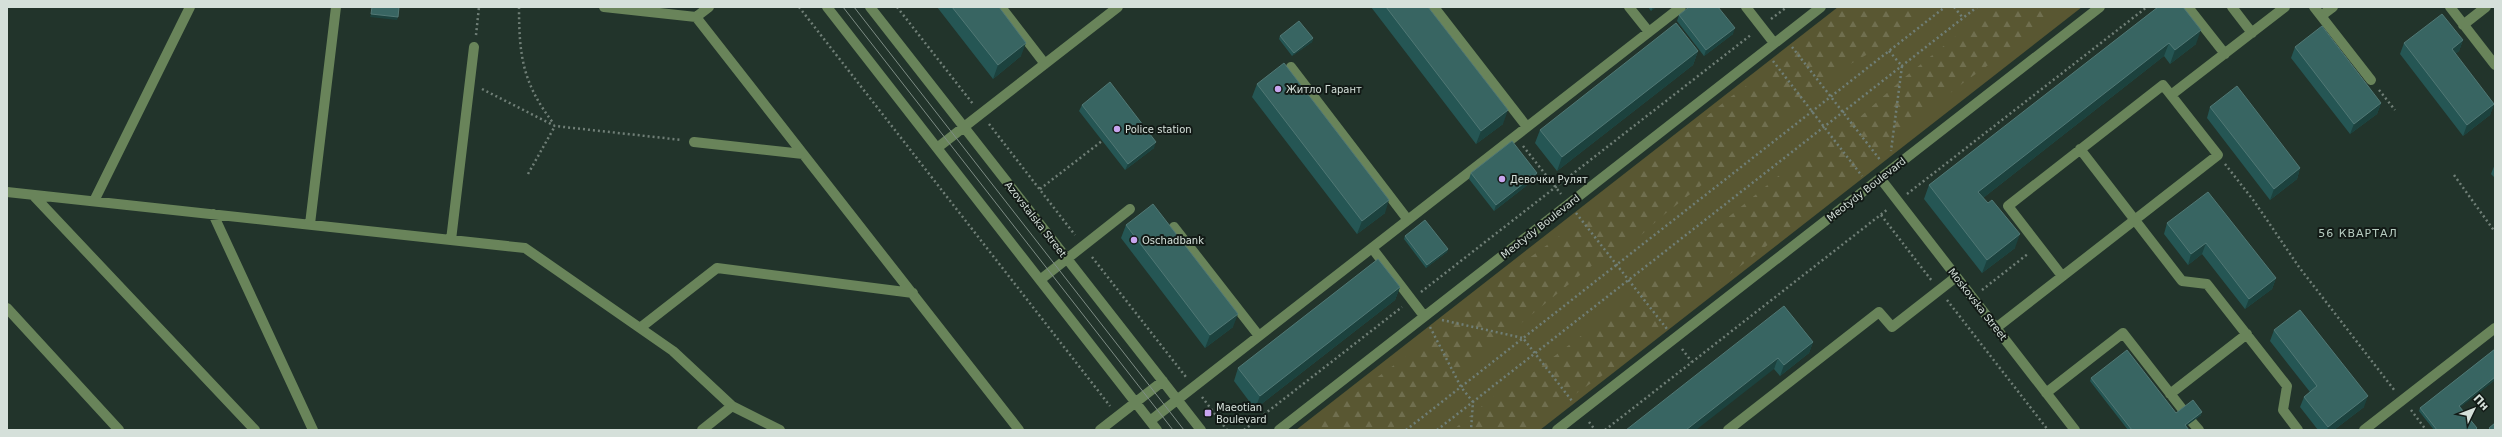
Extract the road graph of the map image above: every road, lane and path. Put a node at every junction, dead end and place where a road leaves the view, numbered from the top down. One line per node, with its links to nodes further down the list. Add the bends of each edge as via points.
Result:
1 (190, 7): 77 (street)
2 (336, 7): 85 (street)
3 (479, 7): 42 (path)
4 (519, 7): 58 (path, via 519,37 525,76 538,103)
5 (604, 7): 32 (street)
6 (709, 7): 32 (street)
7 (799, 7): 125 (path)
8 (827, 7): 64 (street)
9 (870, 7): 59 (street, Azovstalska Street)
10 (897, 7): 57 (path)
11 (1001, 7): 46 (street)
12 (1118, 7): 46 (street)
13 (1434, 7): 60 (street)
14 (1629, 7): 37 (street)
15 (1681, 7): 37 (street)
16 (1746, 7): 36 (street)
17 (1786, 7): 34 (path)
18 (1821, 7): 40 (street, Meotydy Boulevard)
19 (1945, 7): 44 (path)
20 (1954, 7): 33 (path)
21 (1977, 7): 33 (path)
22 (2100, 7): 68 (street, Meotydy Boulevard)
23 (2147, 7): 76 (path)
24 (2188, 7): 45 (street)
25 (2232, 7): 38 (street)
26 (2285, 7): 38 (street)
27 (2314, 7): 31 (street)
28 (2333, 7): 31 (street)
29 (2450, 7): 35 (street)
30 (2486, 7): 35 (street)
31 (2321, 16): 50 (street)
32 (696, 17): 66 (street)
33 (1963, 18): 48 (path)
34 (1771, 19): 36 (path); 40 (path)
35 (2463, 25): 47 (street)
36 (1762, 26): 39 (path); 41 (street)
37 (1649, 32): 60 (street)
38 (2252, 33): 45 (street)
39 (1752, 34): 43 (path); 101 (path)
40 (1784, 36): 41 (street, Meotydy Boulevard); 53 (path)
41 (1774, 43): 43 (street, Meotydy Boulevard)
42 (474, 47): 51 (street)
43 (1765, 50): 55 (path); 103 (street, Meotydy Boulevard)
44 (1890, 51): 48 (path); 53 (path)
45 (2225, 54): 52 (street)
46 (1045, 64): 57 (street)
47 (2495, 65)
48 (1902, 66): 56 (path); 68 (path)
49 (1291, 67): 83 (street)
50 (2371, 80): 54 (path)
51 (470, 83): 58 (path); 88 (street)
52 (2171, 95): 65 (street, via 2163,85); 67 (street)
53 (1831, 97): 55 (path); 56 (path)
54 (2395, 110)
55 (1812, 111): 61 (path); 93 (path)
56 (1843, 112): 61 (path); 68 (path)
57 (981, 114): 59 (street); 73 (path)
58 (556, 126): 63 (path); 69 (path)
59 (964, 127): 64 (street); 92 (street, Azovstalska Street)
60 (1527, 127): 83 (street)
61 (1824, 127): 72 (path); 97 (path)
62 (1102, 140): 73 (path)
63 (694, 142): 66 (street)
64 (937, 148): 96 (street)
65 (2080, 150): 84 (street); 90 (street, via 2008,206)
66 (803, 154): 100 (street)
67 (2218, 155): 84 (street); 119 (path, via 2254,201 2299,267)
68 (1889, 171): 71 (street, Meotydy Boulevard); 76 (path)
69 (528, 174)
70 (2454, 175): 87 (path)
71 (1880, 178): 72 (street, Meotydy Boulevard); 78 (street, Moskovska Street)
72 (1870, 186): 80 (path); 110 (street, Meotydy Boulevard)
73 (1040, 189): 89 (path)
74 (7, 192): 75 (street)
75 (33, 194): 77 (street); 128 (street)
76 (1907, 194): 78 (path)
77 (94, 201): 81 (street)
78 (1898, 202): 80 (path); 95 (street, Moskovska Street)
79 (1130, 209): 89 (street)
80 (1888, 209): 82 (path)
81 (213, 214): 85 (street); 129 (street)
82 (1881, 215): 98 (path); 112 (path)
83 (1408, 220): 91 (street)
84 (2134, 220): 94 (street); 107 (street, via 2182,281 2207,284)
85 (310, 224): 88 (street)
86 (1174, 227): 108 (street)
87 (2495, 232)
88 (451, 240): 104 (street, via 525,248)
89 (1084, 246): 92 (street); 114 (path)
90 (2038, 246): 94 (street); 99 (path)
91 (1372, 248): 101 (street); 108 (street)
92 (1067, 258): 96 (street); 113 (street, Azovstalska Street)
93 (1616, 265): 97 (path); 109 (path)
94 (2062, 276): 105 (street)
95 (1956, 277): 98 (street); 105 (street, Moskovska Street)
96 (1040, 280): 121 (street)
97 (1628, 280): 110 (path); 111 (path)
98 (1939, 290): 145 (street, via 1892,327 1879,312); 146 (path)
99 (1982, 290)
100 (912, 293): 104 (street, via 717,268); 132 (street)
101 (1412, 300): 103 (street); 137 (path)
102 (7, 308): 127 (street)
103 (1424, 316): 109 (path); 115 (path); 138 (street, Meotydy Boulevard)
104 (640, 328): 122 (street, via 674,351)
105 (1996, 328): 116 (street, Moskovska Street)
106 (2495, 328): 119 (street)
107 (2247, 334): 117 (street); 148 (street, via 2287,386 2283,410)
108 (1259, 336): 114 (street)
109 (1523, 338): 111 (path); 115 (path)
110 (1674, 339): 112 (path); 124 (street, Meotydy Boulevard)
111 (1535, 353): 120 (path); 124 (path)
112 (1692, 362): 144 (path)
113 (1163, 381): 118 (street, Azovstalska Street); 121 (street)
114 (1194, 387): 118 (street); 136 (path)
115 (1461, 387): 120 (path); 139 (path)
116 (2046, 393): 117 (street, via 2123,333); 147 (street, Moskovska Street)
117 (2170, 394): 123 (street)
118 (1177, 400): 126 (street); 135 (street, Azovstalska Street)
119 (2403, 400): 149 (street); 150 (path)
120 (1473, 402): 140 (path); 141 (path)
121 (1135, 403): 125 (street); 126 (street)
122 (732, 406): 130 (street); 131 (street)
123 (2183, 410)
124 (1581, 412): 142 (street, Meotydy Boulevard); 143 (path)
125 (1118, 416): 133 (street)
126 (1150, 421): 134 (street)
127 (119, 430)
128 (255, 430)
129 (313, 430)
130 (702, 430)
131 (780, 430)
132 (1018, 430)
133 (1100, 430)
134 (1157, 430)
135 (1201, 430)
136 (1228, 430)
137 (1244, 430)
138 (1279, 430)
139 (1406, 430)
140 (1437, 430)
141 (1471, 430)
142 (1557, 430)
143 (1595, 430)
144 (1605, 430)
145 (1728, 430)
146 (2048, 430)
147 (2075, 430)
148 (2298, 430)
149 (2364, 430)
150 (2426, 430)

